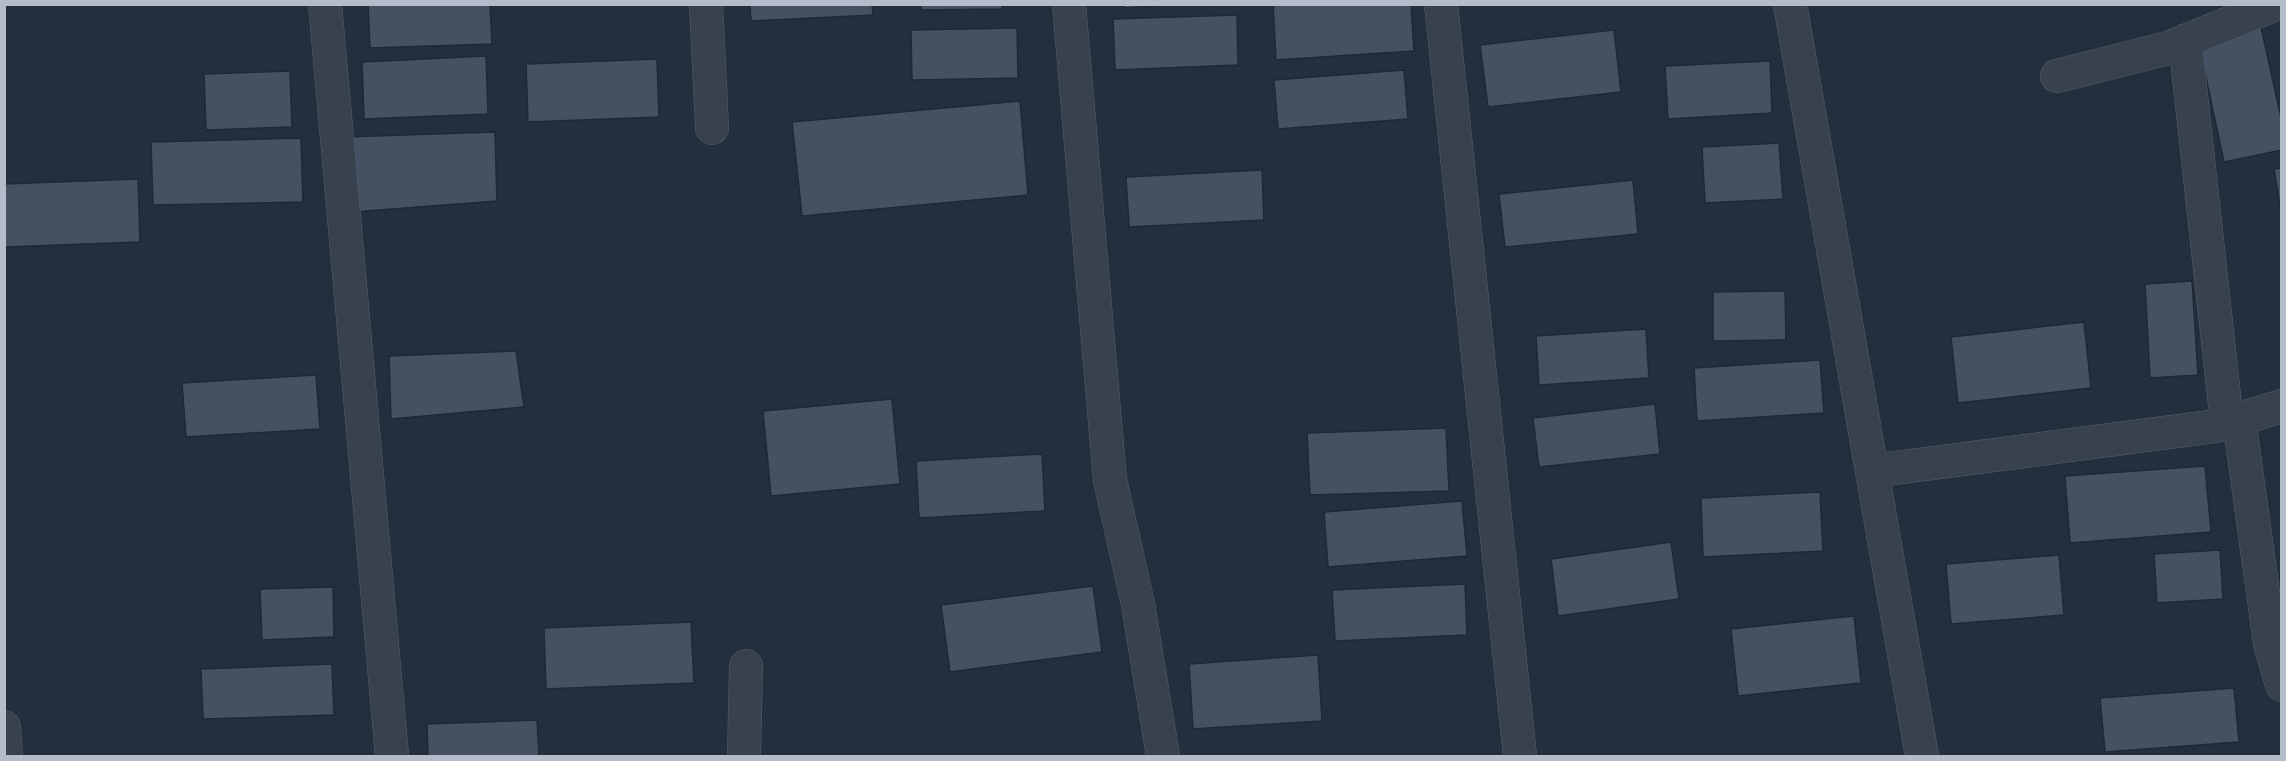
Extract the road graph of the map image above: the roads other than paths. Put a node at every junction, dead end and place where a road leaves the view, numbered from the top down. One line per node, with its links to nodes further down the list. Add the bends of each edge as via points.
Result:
1 (325, 4): 17 (street)
2 (706, 4): 9 (street)
3 (1069, 4): 19 (street, via 1110,480 1138,604)
4 (1441, 4): 20 (street)
5 (1790, 4): 12 (street)
6 (2276, 4): 7 (street)
7 (2185, 41): 8 (street); 11 (street)
8 (2057, 76)
9 (712, 128)
10 (2282, 406): 11 (street)
11 (2233, 421): 12 (street); 14 (street, via 2270,644)
12 (1872, 471): 21 (street)
13 (746, 666): 18 (street)
14 (2282, 685)
15 (4, 727): 16 (street)
16 (6, 756)
17 (392, 756)
18 (744, 756)
19 (1162, 756)
20 (1520, 756)
21 (1922, 756)

